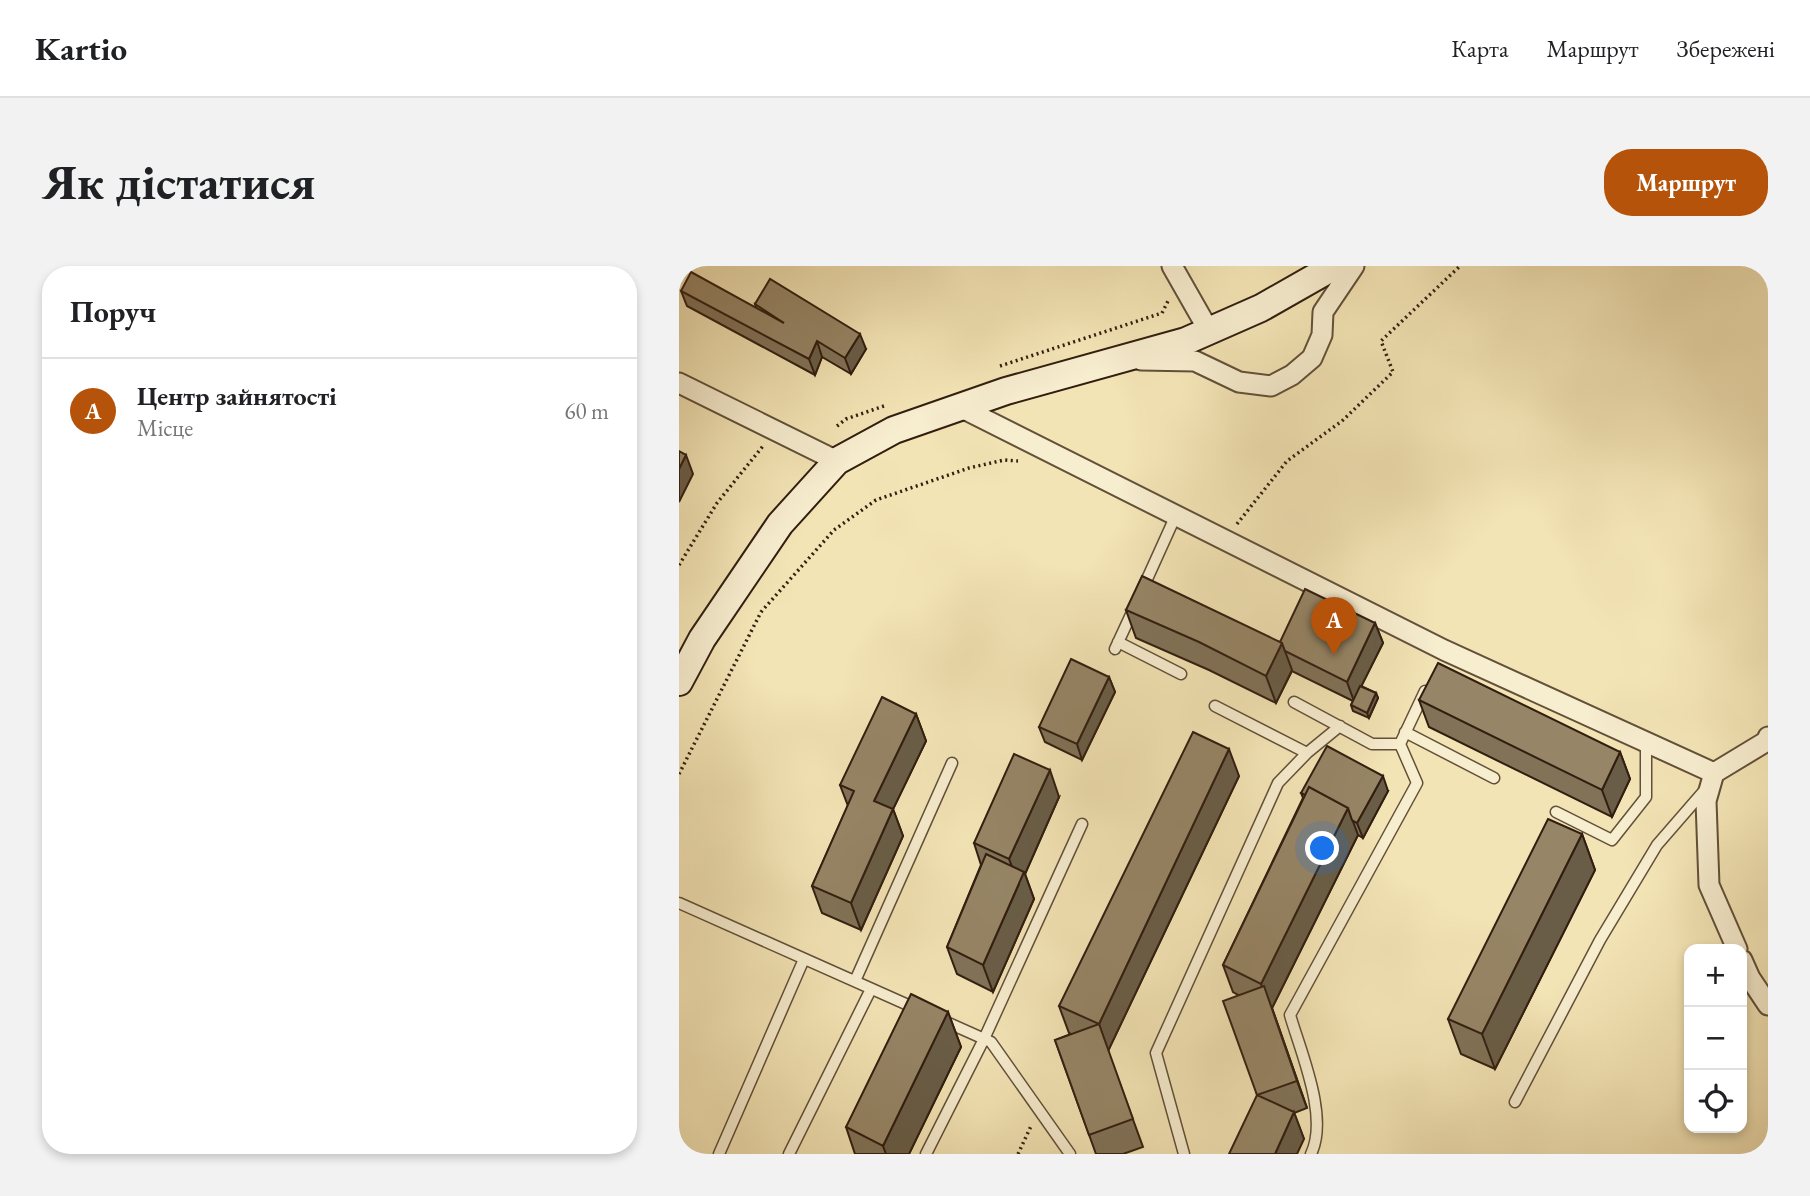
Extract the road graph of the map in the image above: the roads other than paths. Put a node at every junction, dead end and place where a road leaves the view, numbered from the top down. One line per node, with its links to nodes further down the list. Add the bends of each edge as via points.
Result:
1 (1172, 266): 4 (street)
2 (1335, 266): 4 (street)
3 (1354, 266): 5 (street, via 1323,312 1322,335 1312,358 1271,386 1239,382 1195,361)
4 (1209, 331): 5 (street)
5 (1126, 359): 7 (street, via 1006,390)
6 (679, 383): 8 (street)
7 (960, 407): 8 (street, via 894,430); 9 (street)
8 (837, 461): 11 (street, via 780,524 702,639)
9 (1176, 515): 10 (lane, via 1117,645); 18 (street, via 1442,656)
10 (1181, 674)
11 (679, 682)
12 (1428, 685): 16 (lane)
13 (1294, 702): 15 (lane)
14 (1215, 706): 20 (lane)
15 (1340, 726): 19 (lane, via 1372,744); 20 (lane)
16 (1405, 732): 19 (lane); 22 (lane)
17 (1768, 737): 23 (street)
18 (1646, 742): 23 (street); 24 (lane, via 1646,797 1612,840)
19 (1400, 744): 42 (lane, via 1417,782 1290,1015 1316,1107)
20 (1307, 753): 41 (lane, via 1278,783 1156,1054)
21 (952, 763): 30 (lane)
22 (1494, 778)
23 (1712, 778): 27 (street, via 1706,801 1709,885); 36 (lane, via 1657,845 1599,940)
24 (1556, 812)
25 (1082, 824): 35 (lane)
26 (679, 903): 28 (lane)
27 (1735, 944)
28 (804, 959): 30 (lane); 37 (lane)
29 (1747, 971): 32 (street)
30 (855, 981): 31 (lane)
31 (871, 989): 33 (lane); 38 (lane)
32 (1768, 1005)
33 (922, 1011)
34 (934, 1017): 35 (lane)
35 (985, 1040): 39 (lane); 40 (lane, via 991,1042)
36 (1515, 1102)
37 (719, 1154)
38 (789, 1154)
39 (926, 1154)
40 (1070, 1154)
41 (1184, 1154)
42 (1311, 1154)

